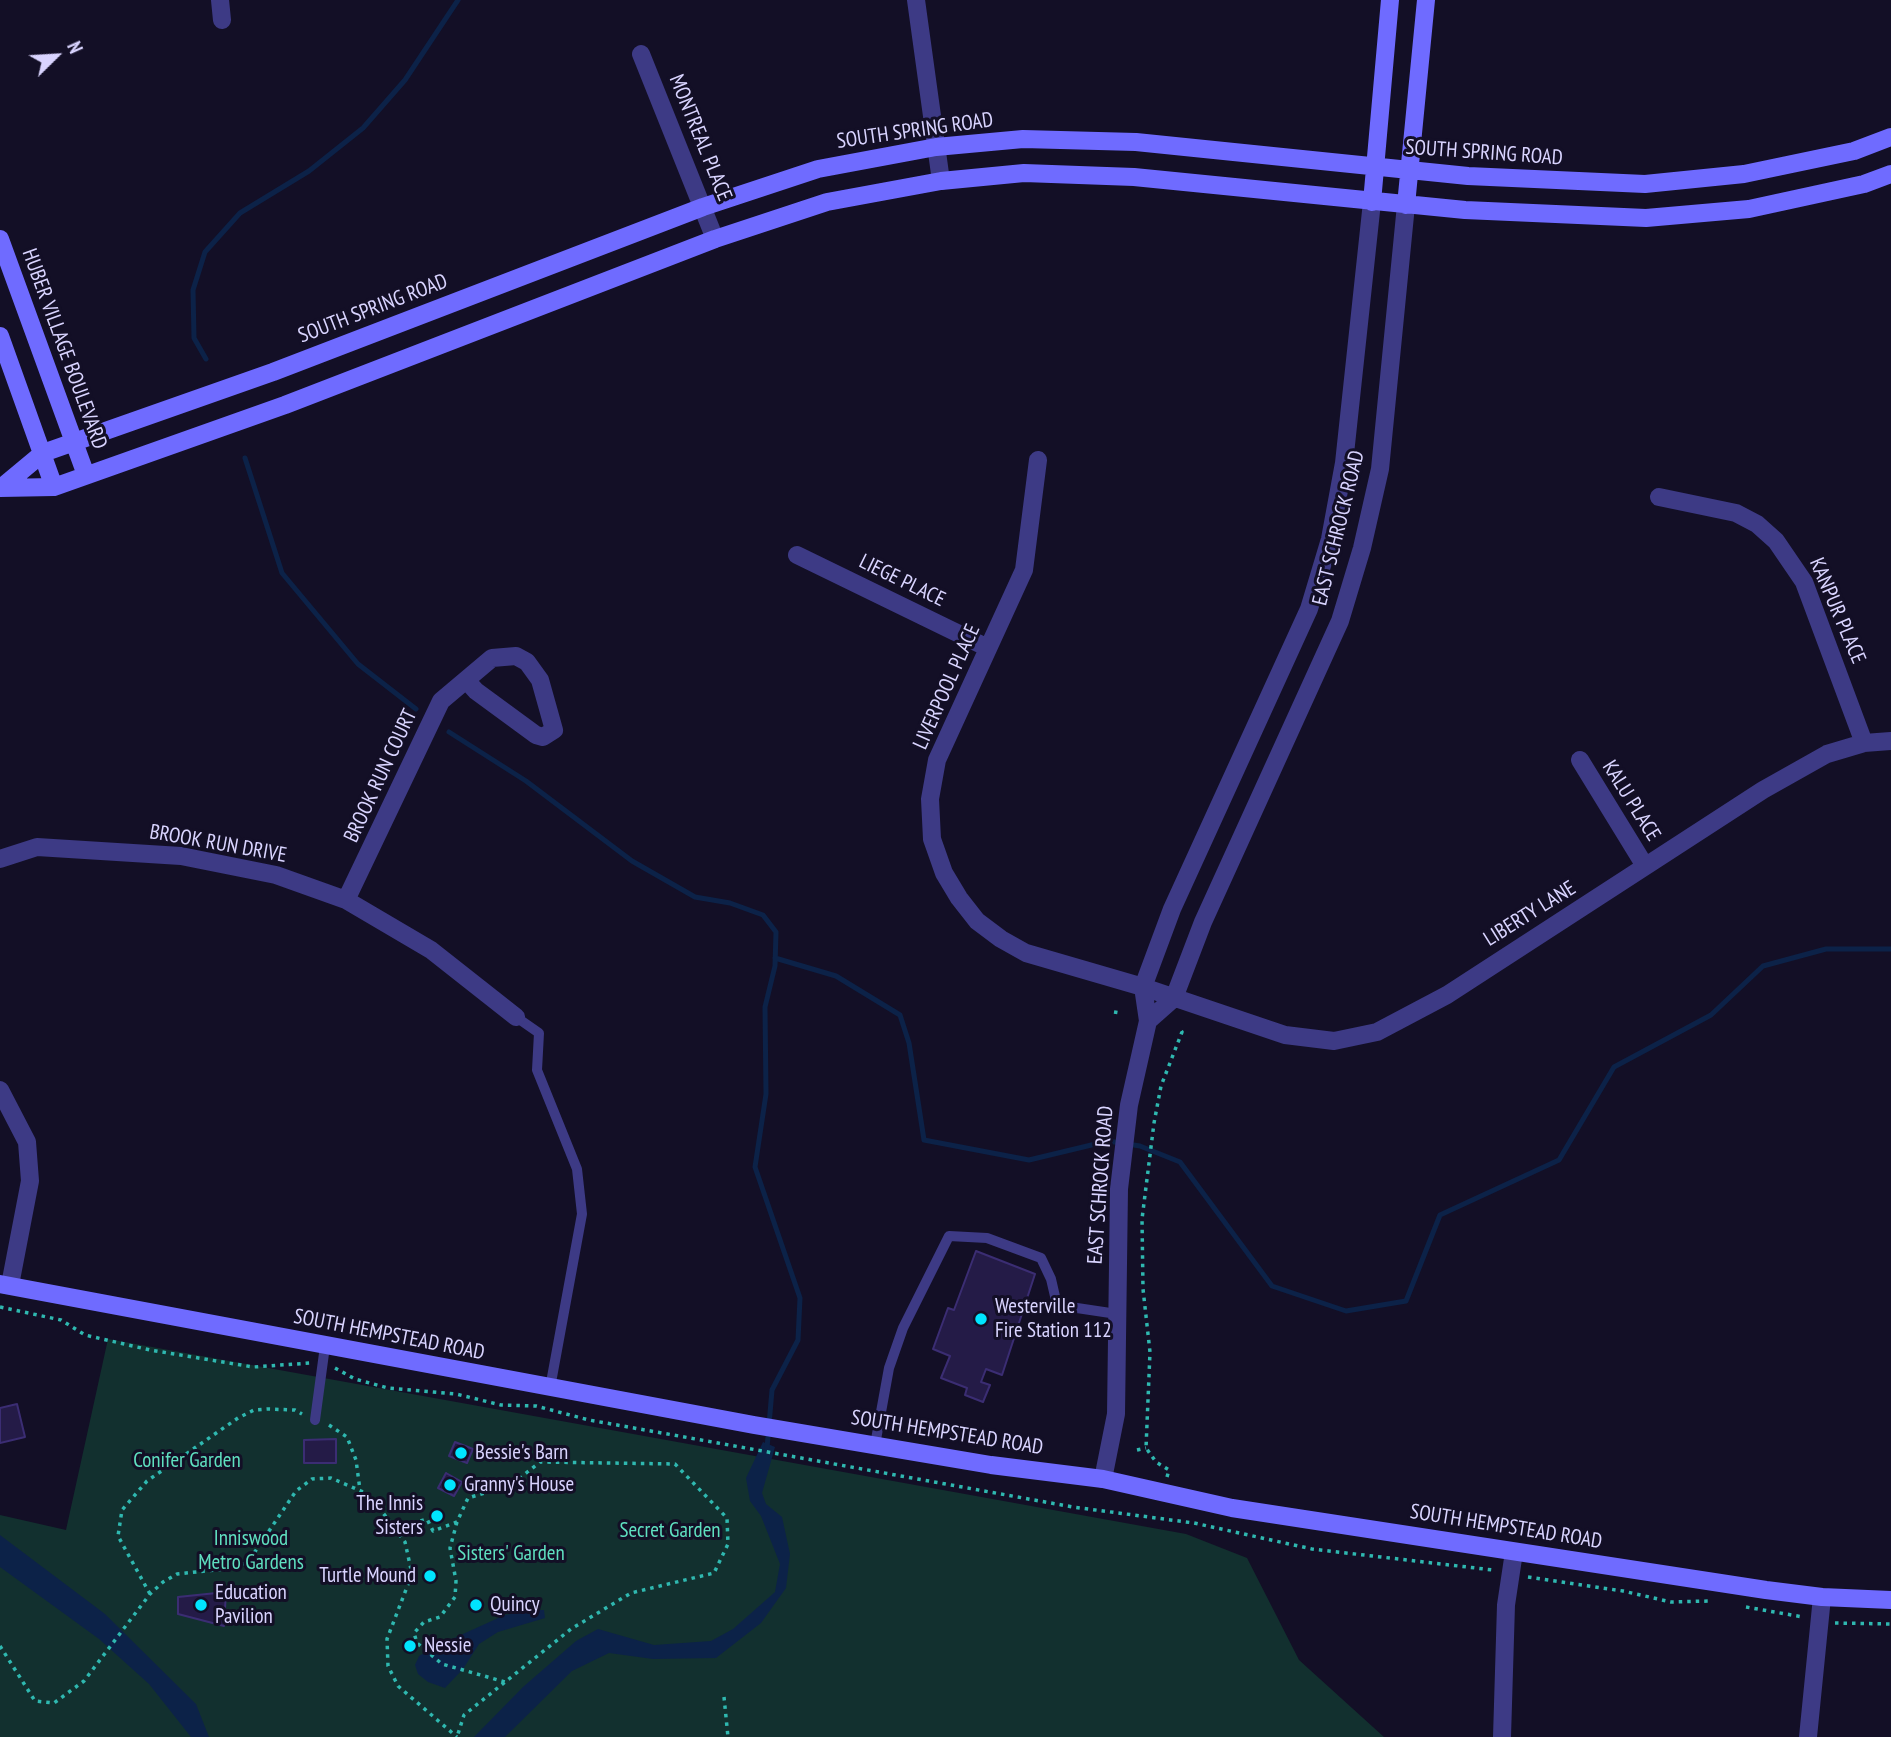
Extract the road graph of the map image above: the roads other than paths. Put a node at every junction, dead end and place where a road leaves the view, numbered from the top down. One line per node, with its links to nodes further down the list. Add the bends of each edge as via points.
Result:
1 (220, 0): 5 (street)
2 (916, 0): 8 (street)
3 (1390, 0): 9 (main road, EAST SCHROCK ROAD)
4 (1426, 0): 10 (main road, EAST SCHROCK ROAD)
5 (222, 20)
6 (641, 54): 15 (street, MONTREAL PLACE)
7 (1891, 137): 10 (main road, SOUTH SPRING ROAD, via 1854,150 1744,174 1645,184)
8 (936, 147): 9 (main road, SOUTH SPRING ROAD, via 1023,139 1136,142); 12 (street); 15 (main road, SOUTH SPRING ROAD, via 818,169)
9 (1376, 167): 10 (main road, SOUTH SPRING ROAD); 13 (main road, EAST SCHROCK ROAD)
10 (1409, 170): 14 (main road, EAST SCHROCK ROAD)
11 (1891, 174): 14 (main road, SOUTH SPRING ROAD, via 1749,209 1646,218)
12 (941, 181): 13 (main road, SOUTH SPRING ROAD, via 1024,173 1134,177); 17 (main road, SOUTH SPRING ROAD, via 827,202)
13 (1372, 202): 14 (main road, SOUTH SPRING ROAD); 35 (street, EAST SCHROCK ROAD, via 1344,463 1330,539 1309,609 1193,862)
14 (1406, 205): 36 (street, EAST SCHROCK ROAD, via 1380,469 1362,548 1340,621 1213,898)
15 (703, 207): 17 (street, MONTREAL PLACE); 19 (main road, SOUTH SPRING ROAD, via 273,372)
16 (0, 239): 19 (main road, HUBER VILLAGE BOULEVARD)
17 (715, 239): 22 (main road, SOUTH SPRING ROAD, via 285,405)
18 (0, 336): 20 (main road)
19 (74, 442): 20 (main road, SOUTH SPRING ROAD); 22 (main road, HUBER VILLAGE BOULEVARD)
20 (43, 453): 23 (main road); 24 (main road, SOUTH SPRING ROAD)
21 (1038, 460): 27 (street, LIVERPOOL PLACE, via 1024,570)
22 (86, 475): 23 (main road, SOUTH SPRING ROAD)
23 (54, 486): 24 (main road, SOUTH SPRING ROAD)
24 (1, 488)
25 (1659, 497): 30 (street, KANPUR PLACE, via 1736,513 1776,541 1804,582)
26 (797, 555): 27 (street, LIEGE PLACE)
27 (988, 648): 35 (street, LIVERPOOL PLACE, via 937,760 930,799 932,839 944,873 977,921 1001,939 1026,953)
28 (466, 680): 28 (street, BROOK RUN COURT, via 504,654 527,662 540,680 554,730 543,737 536,734); 34 (street, BROOK RUN COURT, via 441,701)
29 (1891, 741): 30 (street, LIBERTY LANE)
30 (1864, 743): 33 (street, LIBERTY LANE, via 1827,754)
31 (1580, 760): 33 (street, KALU PLACE)
32 (0, 859): 34 (street, BROOK RUN DRIVE, via 37,847 181,856 276,875)
33 (1645, 866): 36 (street, LIBERTY LANE, via 1447,995 1377,1032 1334,1041 1285,1035)
34 (346, 900): 37 (street, BROOK RUN DRIVE, via 431,950)
35 (1143, 987): 36 (street, LIVERPOOL PLACE); 38 (street, EAST SCHROCK ROAD)
36 (1174, 998): 38 (street, EAST SCHROCK ROAD)
37 (516, 1017): 43 (lane, via 539,1033 537,1070 577,1169 582,1214)
38 (1148, 1021): 41 (street, EAST SCHROCK ROAD, via 1129,1105 1119,1189)
39 (0, 1090): 40 (street, via 27,1142 30,1181)
40 (5, 1284): 42 (main road, SOUTH HEMPSTEAD ROAD)
41 (1117, 1314): 45 (lane, via 1057,1305 1041,1258 987,1238 949,1236 903,1328 889,1368); 46 (street, EAST SCHROCK ROAD, via 1116,1415)
42 (323, 1355): 43 (main road, SOUTH HEMPSTEAD ROAD); 44 (lane)
43 (550, 1388): 45 (main road, SOUTH HEMPSTEAD ROAD)
44 (314, 1420)
45 (875, 1445): 46 (main road, SOUTH HEMPSTEAD ROAD)
46 (1103, 1479): 47 (main road, SOUTH HEMPSTEAD ROAD, via 1231,1507)
47 (1514, 1552): 48 (main road, SOUTH HEMPSTEAD ROAD); 50 (street, via 1506,1605)
48 (1822, 1597): 49 (main road, SOUTH HEMPSTEAD ROAD); 51 (street)
49 (1891, 1600)
50 (1502, 1737)
51 (1808, 1737)

